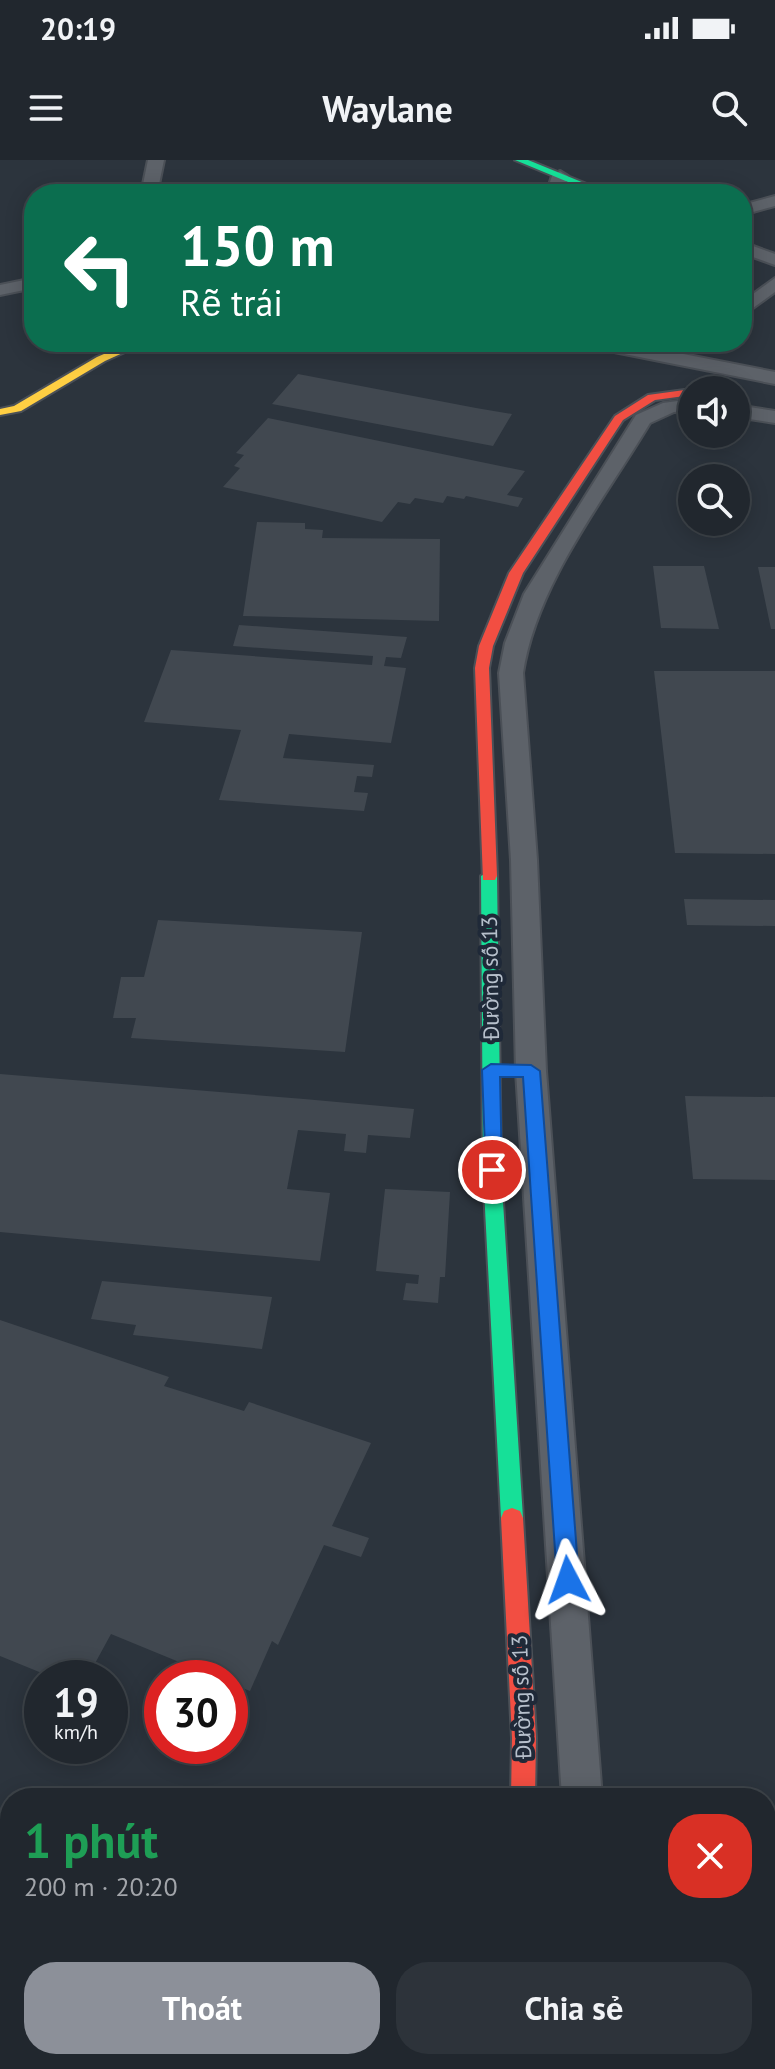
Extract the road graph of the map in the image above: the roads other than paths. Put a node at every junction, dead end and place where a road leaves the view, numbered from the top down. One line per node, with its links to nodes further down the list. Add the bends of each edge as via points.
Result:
1 (156, 160): 3 (street)
2 (520, 160): 4 (street)
3 (151, 184)
4 (556, 184)
5 (775, 201): 6 (street)
6 (752, 207)
7 (752, 251): 8 (street)
8 (775, 260)
9 (775, 283): 12 (street)
10 (24, 285): 11 (street)
11 (0, 290)
12 (752, 303)
13 (117, 352): 21 (street, via 17,409)
14 (645, 352): 16 (street)
15 (695, 352): 16 (street)
16 (686, 360): 17 (street)
17 (775, 378)
18 (750, 397): 20 (street)
19 (676, 400): 24 (street, Đường số 13, via 643,419)
20 (775, 401)
21 (0, 412)
22 (750, 413): 23 (street)
23 (775, 417)
24 (565, 524): 25 (street, Đường số 13, via 508,590 486,646 480,690); 26 (street, Đường số 13, via 516,643 511,673)
25 (489, 858): 26 (street); 27 (street, Đường số 13)
26 (524, 860): 28 (street, Đường số 13)
27 (491, 1070): 28 (street); 30 (street, Đường số 13)
28 (531, 1071): 29 (street, Đường số 13)
29 (579, 1737): 30 (street); 32 (street, Đường số 13)
30 (524, 1738): 31 (street, Đường số 13)
31 (523, 1788)
32 (582, 1788)

